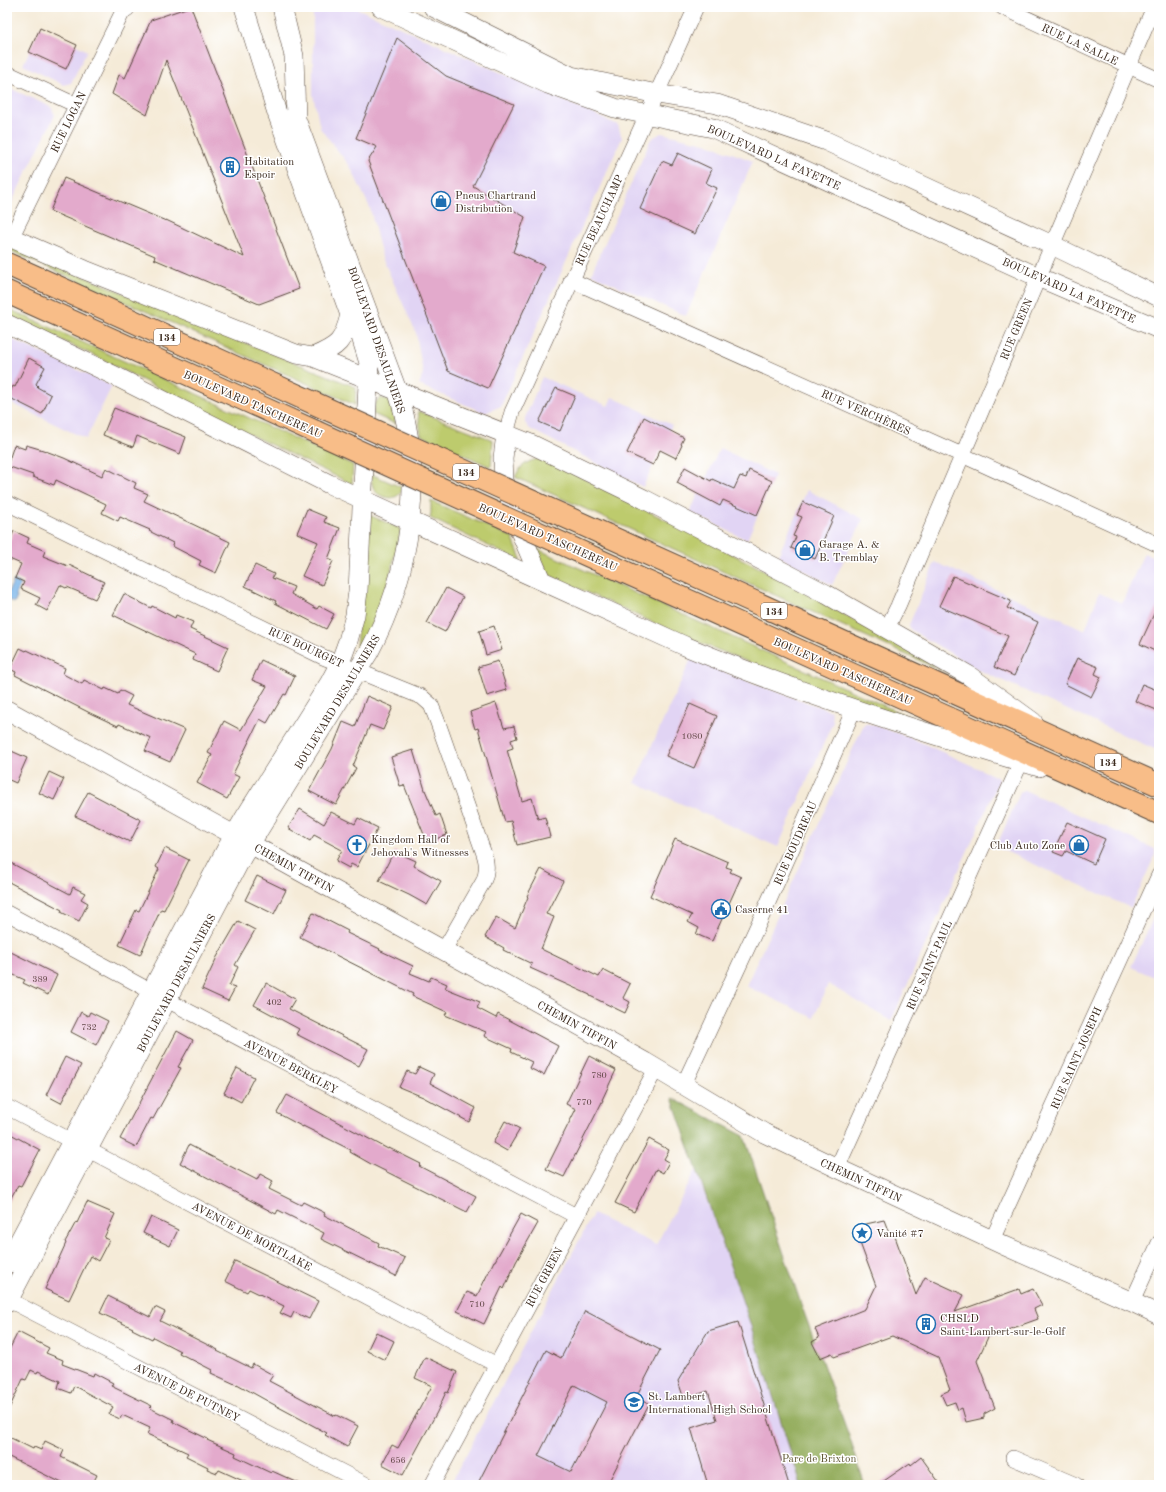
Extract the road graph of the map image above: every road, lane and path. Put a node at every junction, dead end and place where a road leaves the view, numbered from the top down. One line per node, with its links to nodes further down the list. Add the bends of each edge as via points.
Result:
1 (125, 7): 15 (street, RUE LOGAN)
2 (238, 7): 10 (street)
3 (244, 7): 10 (street, BOULEVARD DESAULNIERS)
4 (381, 7): 16 (street, BOULEVARD LA FAYETTE, via 548,84 615,108)
5 (433, 7): 14 (street, via 571,76)
6 (696, 7): 14 (street, RUE BEAUCHAMP)
7 (1002, 7): 11 (street, RUE LA SALLE)
8 (1154, 7): 11 (street, RUE GREEN)
9 (286, 10): 29 (street, BOULEVARD DESAULNIERS, via 294,56 296,119)
10 (249, 25): 24 (street, BOULEVARD DESAULNIERS, via 277,113)
11 (1129, 66): 13 (street, RUE LA SALLE); 18 (street, RUE GREEN)
12 (7, 73): 15 (street)
13 (1159, 80)
14 (657, 94): 16 (street, RUE BEAUCHAMP); 18 (street, via 717,104 826,141)
15 (76, 105): 17 (street, RUE LOGAN)
16 (647, 114): 20 (street, BOULEVARD LA FAYETTE, via 713,128); 21 (street, RUE BEAUCHAMP)
17 (9, 237): 27 (street, via 296,354)
18 (1052, 245): 20 (street, RUE GREEN); 23 (street)
19 (7, 264): 42 (highway, 134, bridge)
20 (1038, 278): 26 (street, BOULEVARD LA FAYETTE); 31 (street, RUE GREEN)
21 (571, 280): 30 (street, RUE BEAUCHAMP, via 512,412); 31 (street, RUE VERCHÈRES)
22 (7, 292): 44 (highway, BOULEVARD TASCHEREAU / 134, bridge)
23 (1159, 297)
24 (350, 314): 27 (street, via 346,332 340,341); 28 (street, BOULEVARD DESAULNIERS, via 364,344)
25 (7, 324): 32 (street, BOULEVARD TASCHEREAU)
26 (1159, 329)
27 (313, 357): 28 (street)
28 (368, 379): 29 (street); 32 (street, BOULEVARD DESAULNIERS)
29 (397, 390): 30 (street); 34 (street, BOULEVARD DESAULNIERS, via 410,453)
30 (506, 434): 36 (street, via 504,480 519,529); 37 (street, via 582,468 741,549)
31 (962, 455): 35 (street, RUE VERCHÈRES); 37 (street, RUE GREEN)
32 (363, 499): 34 (street, BOULEVARD TASCHEREAU); 38 (street, BOULEVARD DESAULNIERS, via 357,601 352,627)
33 (7, 503): 38 (street, RUE BOURGET)
34 (410, 520): 36 (street, BOULEVARD TASCHEREAU); 39 (street, BOULEVARD DESAULNIERS, via 396,590 382,628)
35 (1159, 545)
36 (541, 580): 40 (street, BOULEVARD TASCHEREAU, via 706,655)
37 (887, 628): 42 (street, via 968,675)
38 (340, 663): 39 (street, RUE BOURGET); 47 (street, BOULEVARD DESAULNIERS)
39 (358, 671): 47 (street, BOULEVARD DESAULNIERS); 50 (street, RUE BOURGET, via 422,697 431,705 486,859 487,869 483,882)
40 (854, 709): 43 (street, BOULEVARD TASCHEREAU); 53 (street, RUE BOUDREAU)
41 (7, 710): 47 (street, CHEMIN TIFFIN)
42 (1057, 740): 45 (highway, 134)
43 (1021, 762): 44 (street, BOULEVARD TASCHEREAU); 57 (street, RUE SAINT-PAUL)
44 (1089, 782): 46 (highway, BOULEVARD TASCHEREAU / 134)
45 (1159, 785)
46 (1159, 813)
47 (242, 840): 50 (street, CHEMIN TIFFIN); 51 (street, BOULEVARD DESAULNIERS)
48 (1159, 875): 59 (street, RUE SAINT-JOSEPH)
49 (7, 913): 51 (street, AVENUE BERKLEY)
50 (444, 950): 52 (street, CHEMIN TIFFIN)
51 (160, 996): 55 (street, BOULEVARD DESAULNIERS); 56 (street, BOULEVARD DESAULNIERS); 58 (street, AVENUE BERKLEY)
52 (656, 1069): 53 (street, CHEMIN TIFFIN); 58 (street, RUE GREEN)
53 (683, 1086): 57 (street, CHEMIN TIFFIN, via 758,1130)
54 (7, 1107): 55 (street, AVENUE DE MORTLAKE)
55 (71, 1141): 56 (street, AVENUE DE MORTLAKE); 61 (street, BOULEVARD DESAULNIERS)
56 (88, 1150): 62 (street, BOULEVARD DESAULNIERS); 65 (street, AVENUE DE MORTLAKE)
57 (837, 1168): 59 (street, CHEMIN TIFFIN)
58 (576, 1216): 65 (street, RUE GREEN)
59 (992, 1240): 63 (street, CHEMIN TIFFIN)
60 (1159, 1243): 63 (street)
61 (7, 1264)
62 (8, 1300): 67 (street, AVENUE DE PUTNEY)
63 (1132, 1302): 64 (street, CHEMIN TIFFIN)
64 (1159, 1315)
65 (497, 1365): 68 (street, RUE GREEN)
66 (1013, 1458): 69 (street)
67 (367, 1485)
68 (432, 1485)
69 (1076, 1485)

